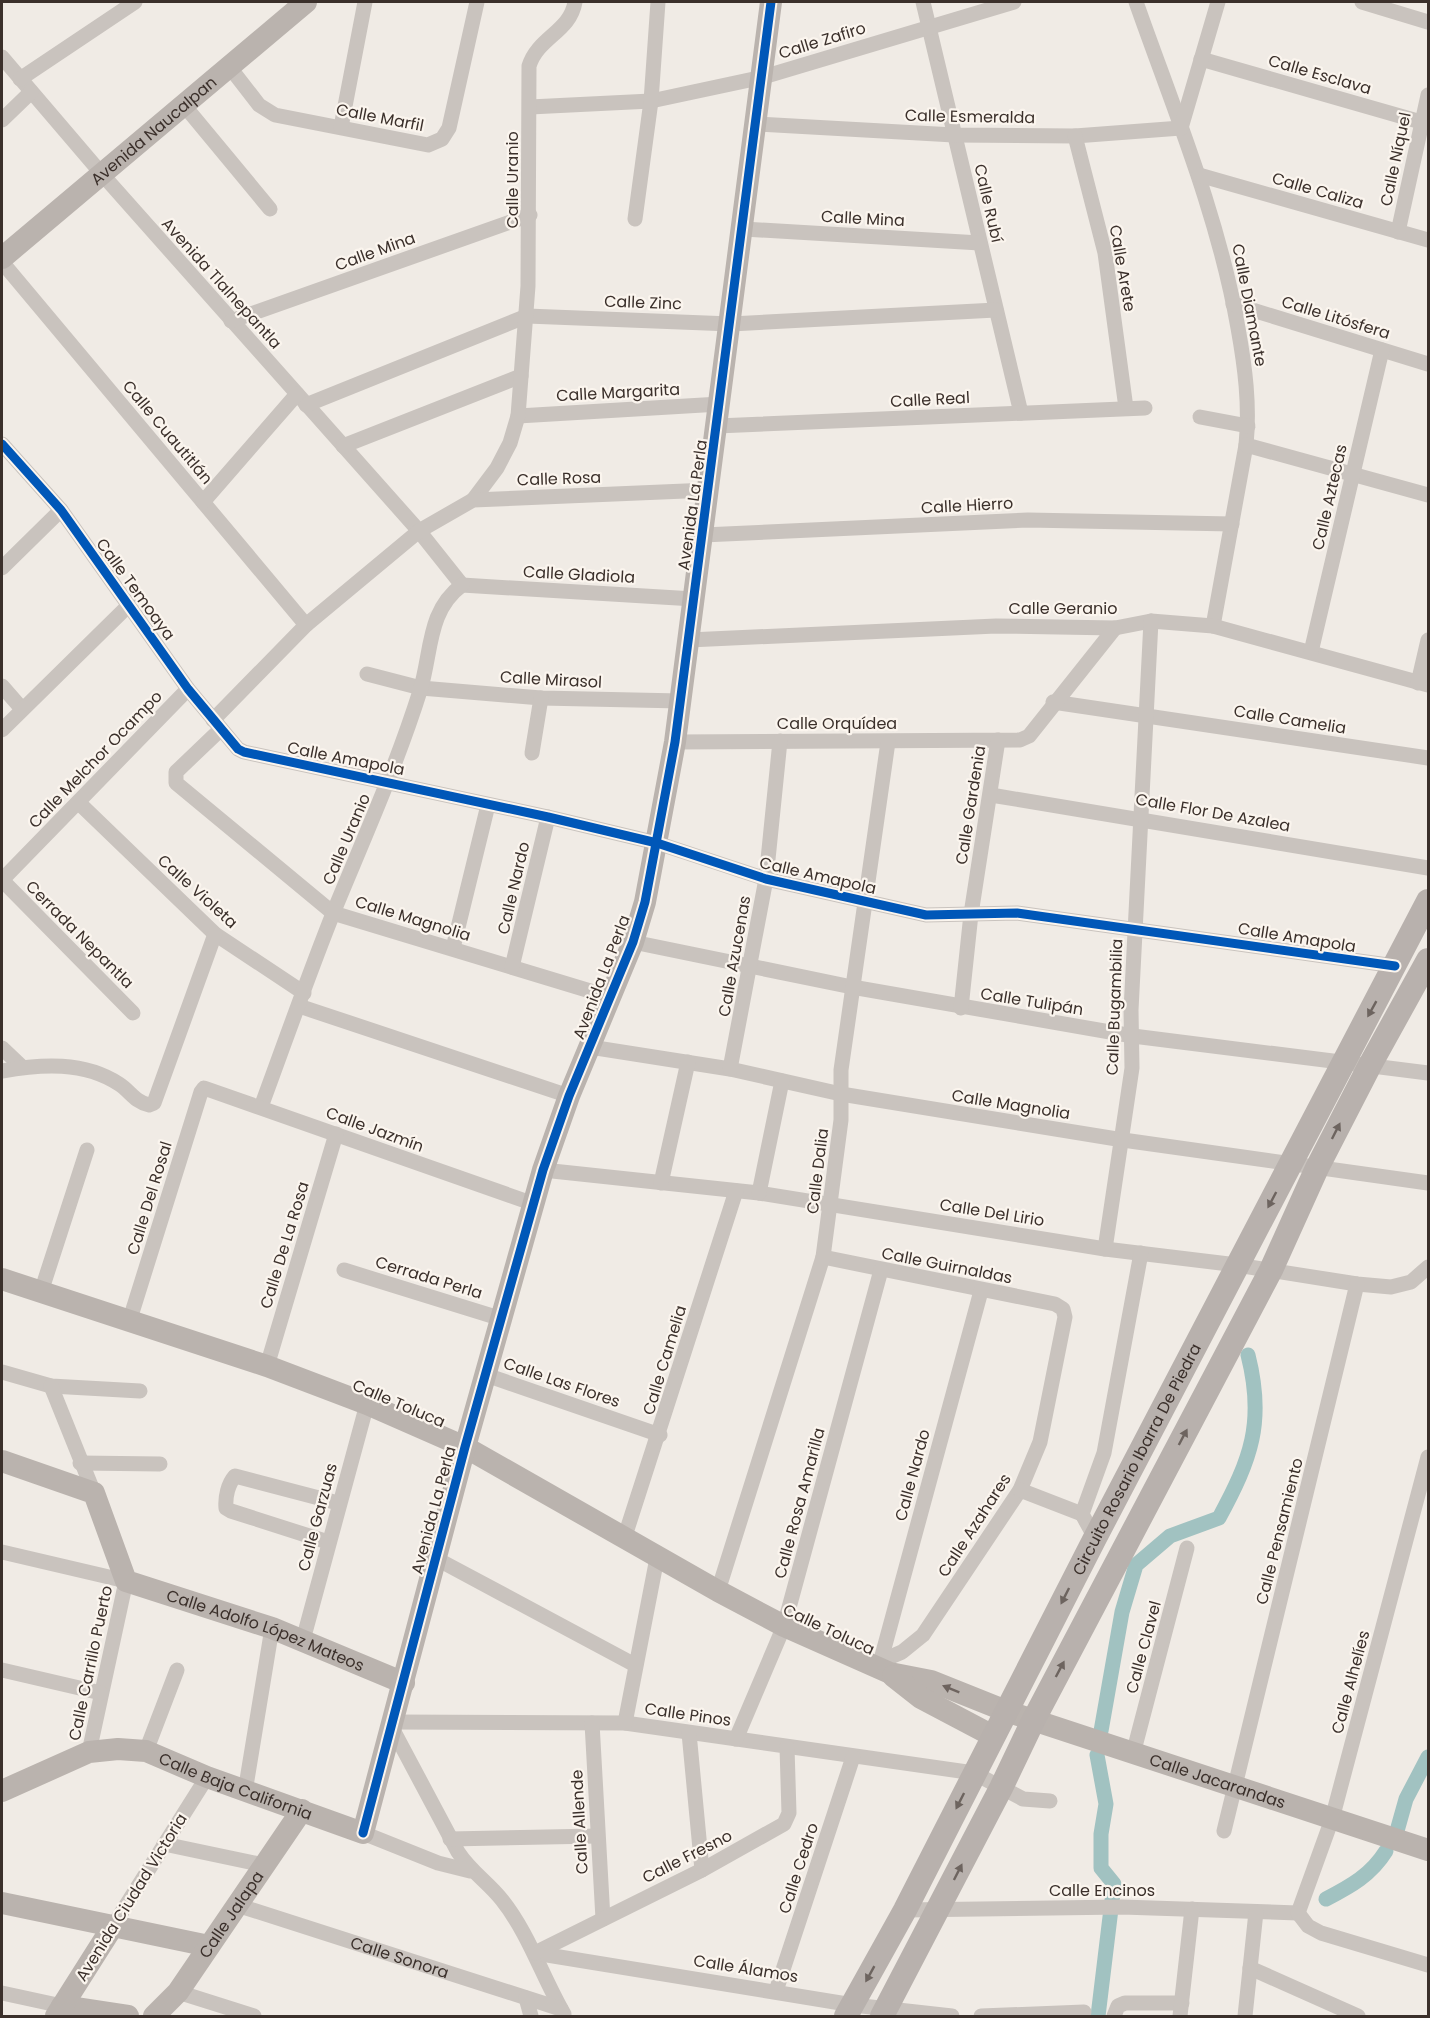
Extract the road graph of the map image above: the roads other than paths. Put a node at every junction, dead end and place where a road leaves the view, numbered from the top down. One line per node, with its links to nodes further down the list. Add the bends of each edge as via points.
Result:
1 (135, 2): 19 (street)
2 (306, 2): 17 (street, Avenida Naucalpan)
3 (365, 2): 28 (street)
4 (477, 2): 28 (street, Calle Marfil, via 448,128 442,139 428,144)
5 (575, 2): 24 (street, Calle Uranio, via 573,14 562,29 533,53 529,66)
6 (658, 2): 22 (street)
7 (771, 2): 18 (street, Avenida La Perla)
8 (922, 2): 14 (street, Calle Rubí)
9 (1014, 2): 14 (street, Calle Zafiro)
10 (1136, 2): 29 (street, Calle Diamante)
11 (1218, 2): 16 (street)
12 (1362, 2): 13 (street)
13 (1428, 22)
14 (928, 26): 18 (street, Calle Zafiro); 30 (street, Calle Rubí)
15 (2, 57): 19 (street, Avenida Tlalnepantla)
16 (1201, 59): 26 (street, Calle Esclava); 29 (street)
17 (228, 65): 23 (street, Avenida Naucalpan); 28 (street, Calle Marfil, via 259,105 275,115)
18 (764, 77): 22 (street, Calle Zafiro); 27 (street, Avenida La Perla)
19 (20, 79): 20 (street, Avenida Tlalnepantla)
20 (31, 92): 25 (street); 32 (street, Avenida Tlalnepantla)
21 (1428, 95): 26 (street, Calle Níquel)
22 (651, 101): 24 (street, Calle Zafiro); 36 (street)
23 (183, 104): 32 (street, Avenida Naucalpan); 34 (street)
24 (530, 106): 35 (street, Calle Uranio)
25 (2, 120)
26 (1425, 123): 38 (street, Calle Níquel)
27 (758, 124): 30 (street, Calle Esmeralda); 37 (street, Avenida La Perla)
28 (341, 127)
29 (1181, 128): 31 (street, Calle Esmeralda); 33 (street, Calle Diamante)
30 (954, 135): 31 (street, Calle Esmeralda); 40 (street, Calle Rubí)
31 (1075, 136): 51 (street, Calle Arete, via 1105,253)
32 (101, 173): 41 (street, Avenida Naucalpan); 45 (street, Avenida Tlalnepantla)
33 (1199, 175): 38 (street, Calle Caliza); 42 (street, Calle Diamante, via 1215,222)
34 (270, 209)
35 (530, 215): 44 (street, Calle Uranio); 45 (street, Calle Mina)
36 (635, 219)
37 (744, 229): 40 (street, Calle Mina); 46 (street, Avenida La Perla)
38 (1398, 232): 39 (street, Calle Caliza)
39 (1428, 240)
40 (980, 243): 43 (street, Calle Rubí)
41 (2, 260): 65 (street, Calle Cuautitlán)
42 (1233, 304): 47 (street, Calle Litósfera); 57 (street, Calle Diamante, via 1246,373)
43 (996, 310): 46 (street, Calle Zinc); 53 (street, Calle Rubí)
44 (527, 316): 46 (street, Calle Zinc); 49 (street, Calle Uranio); 50 (street, Calle Zinc)
45 (231, 321): 50 (street, Avenida Tlalnepantla)
46 (731, 324): 55 (street, Avenida La Perla)
47 (1382, 350): 48 (street, Calle Litósfera); 61 (street, Calle Aztecas)
48 (1428, 364)
49 (521, 376): 54 (street, Calle Uranio); 59 (street)
50 (302, 399): 59 (street, Avenida Tlalnepantla); 65 (street)
51 (1126, 408): 52 (street, Calle Real); 53 (street, Calle Real)
52 (1145, 408)
53 (1021, 413): 55 (street, Calle Real)
54 (518, 416): 55 (street, Calle Margarita); 64 (street, Calle Uranio, via 510,443)
55 (719, 416): 62 (street, Avenida La Perla)
56 (1200, 417): 57 (street)
57 (1248, 426): 60 (street, Calle Diamante)
58 (2, 444): 66 (street, Calle Temoaya)
59 (343, 446): 68 (street, Avenida Tlalnepantla)
60 (1246, 446): 61 (street); 67 (street, Calle Diamante)
61 (1354, 474): 63 (street); 80 (street, Calle Aztecas)
62 (709, 490): 64 (street, Calle Rosa); 69 (street, Avenida La Perla)
63 (1428, 495)
64 (473, 500): 68 (street, Calle Rosa)
65 (203, 502): 75 (street, Calle Cuautitlán)
66 (61, 510): 70 (street); 73 (street, Calle Temoaya)
67 (1232, 524): 69 (street, Calle Hierro, via 1028,520); 76 (street, Calle Diamante)
68 (419, 531): 71 (street); 75 (street)
69 (703, 535): 72 (street, Avenida La Perla)
70 (2, 568)
71 (462, 585): 72 (street, Calle Gladiola); 84 (street, Calle Uranio, via 442,604 431,631)
72 (694, 599): 78 (street, Avenida La Perla)
73 (130, 604): 85 (street, Calle Temoaya); 89 (street)
74 (1151, 621): 76 (street, Calle Geranio); 77 (street, Calle Geranio); 90 (street, Calle Bugambilia)
75 (306, 625): 91 (street)
76 (1213, 626): 80 (street, Calle Geranio)
77 (1115, 628): 78 (street, Calle Geranio, via 996,626); 88 (street, Calle Gardenia)
78 (689, 640): 87 (street, Avenida La Perla)
79 (1428, 640): 82 (street)
80 (1311, 652): 82 (street, Calle Geranio)
81 (367, 674): 84 (street, Calle Mirasol)
82 (1423, 684)
83 (2, 687): 89 (street)
84 (421, 688): 86 (street, Calle Mirasol); 100 (street, Calle Uranio)
85 (188, 689): 91 (street, Calle Temoaya); 102 (street, Calle Melchor Ocampo)
86 (541, 698): 87 (street, Calle Mirasol); 98 (street)
87 (681, 701): 95 (street, Avenida La Perla)
88 (1053, 702): 90 (street); 93 (street, Calle Gardenia, via 1026,738)
89 (22, 709): 92 (street)
90 (1145, 715): 99 (street, Calle Camelia); 105 (street, Calle Bugambilia)
91 (217, 724): 97 (street, Calle Temoaya); 112 (street, Calle Magnolia, via 176,772 176,783)
92 (2, 730)
93 (998, 740): 96 (street, Calle Orquídea); 101 (street, Calle Gardenia)
94 (780, 741): 95 (street, Calle Orquídea); 96 (street, Calle Orquídea); 108 (street, Calle Azucenas)
95 (675, 742): 106 (street, Avenida La Perla)
96 (888, 742): 111 (street, Calle Dalia)
97 (244, 752): 100 (street, Calle Amapola)
98 (532, 753)
99 (1428, 758)
100 (389, 781): 103 (street, Calle Amapola); 112 (street, Calle Uranio)
101 (991, 795): 105 (street, Calle Flor De Azalea); 113 (street, Calle Gardenia)
102 (79, 803): 109 (street, Calle Melchor Ocampo); 115 (street, Calle Violeta)
103 (488, 805): 104 (street, Calle Amapola); 117 (street)
104 (548, 817): 106 (street, Calle Amapola); 120 (street, Calle Nardo)
105 (1141, 818): 107 (street, Calle Flor De Azalea); 114 (street, Calle Bugambilia)
106 (657, 843): 108 (street, Calle Amapola); 116 (street, Avenida La Perla)
107 (1428, 868)
108 (766, 879): 111 (street, Calle Amapola); 118 (street, Calle Azucenas)
109 (2, 880): 126 (street, Cerrada Nepantla)
110 (1428, 901): 119 (main road, Circuito Rosario Ibarra De Piedra)
111 (865, 902): 113 (street, Calle Amapola, via 926,915); 122 (street, Calle Dalia)
112 (333, 913): 117 (street, Calle Magnolia); 124 (street, Calle Uranio)
113 (971, 914): 114 (street, Calle Amapola, via 1017,913); 125 (street, Calle Gardenia)
114 (1135, 927): 119 (street, Calle Amapola); 127 (street, Calle Bugambilia)
115 (215, 934): 124 (street, Calle Violeta); 133 (street, via 154,1103 149,1106 138,1101 120,1085 84,1069 58,1065)
116 (633, 942): 118 (street, Calle Tulipán); 123 (street, Avenida La Perla)
117 (453, 948): 120 (street, Calle Magnolia)
118 (752, 965): 122 (street, Calle Tulipán); 134 (street, Calle Azucenas)
119 (1395, 966): 130 (main road, Circuito Rosario Ibarra De Piedra, one-way to 130)
120 (512, 967): 123 (street, Calle Magnolia)
121 (1427, 967): 132 (main road)
122 (852, 987): 125 (street, Calle Tulipán); 139 (street, Calle Dalia)
123 (610, 997): 128 (street, Avenida La Perla)
124 (302, 999): 140 (street, Calle Violeta); 141 (street, Calle Uranio)
125 (961, 1008): 127 (street, Calle Tulipán)
126 (133, 1013)
127 (1132, 1036): 130 (street, Calle Tulipán); 143 (street, Calle Bugambilia)
128 (590, 1047): 131 (street, Calle Magnolia); 140 (street, Avenida La Perla)
129 (2, 1048): 133 (street)
130 (1344, 1061): 132 (street, Calle Tulipán); 145 (main road, Circuito Rosario Ibarra De Piedra)
131 (688, 1062): 134 (street, Calle Magnolia); 149 (street)
132 (1370, 1065): 135 (street, Calle Tulipán); 146 (main road, one-way to 132)
133 (22, 1067): 136 (street)
134 (730, 1069): 137 (street, Calle Magnolia)
135 (1428, 1073)
136 (3, 1074)
137 (782, 1081): 139 (street, Calle Magnolia); 151 (street)
138 (204, 1088): 141 (street, Calle Jazmín); 167 (street, Calle Del Rosal)
139 (841, 1094): 143 (street, Calle Magnolia); 153 (street, Calle Dalia)
140 (569, 1096): 147 (street, Avenida La Perla)
141 (261, 1107): 142 (street, Calle Jazmín)
142 (336, 1134): 152 (street, Calle Jazmín); 169 (street, Calle De La Rosa)
143 (1123, 1140): 145 (street, Calle Magnolia); 154 (street, Calle Bugambilia)
144 (87, 1150): 165 (street)
145 (1291, 1164): 146 (street, Calle Magnolia); 157 (main road, Circuito Rosario Ibarra De Piedra, one-way to 157)
146 (1317, 1168): 148 (street, Calle Magnolia); 159 (main road)
147 (543, 1170): 149 (street, Calle Del Lirio); 152 (street, Avenida La Perla)
148 (1428, 1183)
149 (661, 1184): 150 (street, Calle Del Lirio)
150 (736, 1191): 151 (street, Calle Del Lirio); 175 (street, Calle Camelia)
151 (759, 1193): 153 (street, Calle Del Lirio)
152 (534, 1204): 168 (street, Avenida La Perla)
153 (832, 1204): 154 (street, Calle Del Lirio); 156 (street, Calle Dalia)
154 (1106, 1249): 155 (street, Calle Del Lirio)
155 (1141, 1253): 157 (street, Calle Del Lirio); 186 (street, via 1104,1453)
156 (823, 1257): 161 (street, Calle Guirnaldas); 195 (street, Calle Dalia)
157 (1237, 1264): 159 (street, Calle Del Lirio); 181 (main road, Circuito Rosario Ibarra De Piedra)
158 (1428, 1267): 163 (street, Calle Del Lirio, via 1411,1281 1391,1287)
159 (1270, 1269): 163 (street, Calle Del Lirio); 182 (main road, one-way to 159)
160 (344, 1270): 168 (street, Cerrada Perla)
161 (881, 1270): 164 (street, Calle Guirnaldas); 196 (street, Calle Rosa Amarilla)
162 (2, 1279): 165 (street, Calle Toluca)
163 (1357, 1284): 220 (street, Calle Pensamiento)
164 (981, 1291): 166 (street, Calle Guirnaldas, via 1055,1304); 200 (street, Calle Nardo)
165 (41, 1292): 167 (street, Calle Toluca)
166 (1063, 1309): 183 (street, Calle Azahares, via 1065,1317 1040,1442)
167 (129, 1319): 169 (street, Calle Toluca)
168 (502, 1319): 171 (street, Avenida La Perla)
169 (267, 1366): 174 (street, Calle Toluca)
170 (2, 1372): 172 (street)
171 (486, 1375): 175 (street, Calle Las Flores); 176 (street, Avenida La Perla)
172 (51, 1386): 173 (street); 179 (street)
173 (140, 1391)
174 (367, 1404): 176 (street, Calle Toluca); 185 (street, Calle Garzuas)
175 (660, 1435): 188 (street, Calle Camelia)
176 (465, 1447): 188 (street, Calle Toluca); 192 (street, Avenida La Perla)
177 (1428, 1457): 226 (street, Calle Alhelíes)
178 (2, 1461): 184 (street)
179 (80, 1464): 180 (street); 184 (street)
180 (160, 1464)
181 (1128, 1476): 182 (street); 187 (main road, Circuito Rosario Ibarra De Piedra)
182 (1156, 1488): 206 (main road, one-way to 182)
183 (1020, 1490): 186 (street); 200 (street, Calle Azahares, via 922,1635)
184 (94, 1493): 194 (street)
185 (338, 1503): 189 (street, Calle Garzuas); 189 (street, via 235,1476 225,1502 231,1511)
186 (1082, 1514): 187 (street)
187 (1095, 1538): 205 (main road, Circuito Rosario Ibarra De Piedra, one-way to 205)
188 (624, 1539): 193 (street, Calle Toluca)
189 (328, 1542): 198 (street, Calle Garzuas)
190 (1187, 1548): 216 (street, Calle Clavel)
191 (2, 1552): 194 (street, Calle Adolfo López Mateos)
192 (435, 1558): 199 (street); 203 (street, Avenida La Perla)
193 (657, 1558): 195 (street, Calle Toluca); 199 (street)
194 (126, 1581): 197 (street, Calle Adolfo López Mateos); 204 (street, Calle Carrillo Puerto)
195 (718, 1591): 196 (street, Calle Toluca)
196 (784, 1626): 200 (street, Calle Toluca); 212 (street, Calle Rosa Amarilla)
197 (272, 1628): 198 (street, Calle Adolfo López Mateos); 223 (street)
198 (303, 1640): 203 (street, Calle Adolfo López Mateos)
199 (636, 1665): 208 (street)
200 (883, 1667): 205 (street, Calle Toluca, one-way to 200, via 931,1681); 211 (street, Calle Toluca, via 921,1698)
201 (2, 1670): 204 (street)
202 (177, 1670): 214 (street)
203 (404, 1683): 209 (street, Avenida La Perla)
204 (101, 1693): 215 (street, Calle Carrillo Puerto)
205 (1006, 1712): 206 (street, Calle Jacarandas); 211 (main road, Circuito Rosario Ibarra De Piedra)
206 (1033, 1721): 216 (street, Calle Jacarandas); 221 (main road)
207 (592, 1723): 208 (street, Calle Pinos); 209 (street, Calle Pinos); 229 (street, Calle Allende)
208 (626, 1723): 210 (street, Calle Pinos)
209 (393, 1725): 228 (street, Avenida La Perla); 230 (street)
210 (689, 1733): 212 (street, Calle Pinos); 234 (street)
211 (993, 1736): 218 (main road, Circuito Rosario Ibarra De Piedra)
212 (736, 1739): 213 (street, Calle Pinos)
213 (787, 1747): 217 (street, Calle Pinos); 234 (street, Calle Fresno, via 789,1813 784,1824)
214 (146, 1750): 215 (street, Calle Baja California); 219 (street, Calle Baja California)
215 (89, 1752): 222 (street, Calle Baja California)
216 (1133, 1754): 220 (street, Calle Jacarandas)
217 (853, 1757): 218 (street, Calle Pinos); 249 (street, Calle Cedro)
218 (974, 1773): 221 (street); 239 (main road, Circuito Rosario Ibarra De Piedra, one-way to 239)
219 (207, 1777): 223 (street, Calle Baja California); 231 (street, Avenida Ciudad Victoria)
220 (1235, 1787): 226 (street, Calle Jacarandas); 227 (street, Calle Pensamiento)
221 (1001, 1788): 224 (street, via 1023,1799); 240 (main road, one-way to 221)
222 (2, 1791)
223 (245, 1792): 225 (street, Calle Baja California)
224 (1050, 1801)
225 (302, 1810): 228 (street, Calle Baja California); 233 (street, Calle Jalapa)
226 (1332, 1819): 232 (street, Calle Jacarandas); 242 (street, Calle Alhelíes)
227 (1224, 1831)
228 (363, 1833): 235 (street, Calle Baja California, via 438,1863)
229 (597, 1836): 230 (street); 243 (street, Calle Allende)
230 (450, 1839): 235 (street)
231 (164, 1844): 233 (street); 244 (street, Avenida Ciudad Victoria)
232 (1428, 1850)
233 (264, 1865): 237 (street, Calle Jalapa)
234 (702, 1870): 243 (street, Calle Fresno)
235 (470, 1871): 246 (street, via 502,1900)
236 (2, 1903): 244 (street)
237 (237, 1905): 245 (street, Calle Jalapa); 252 (street, Calle Sonora)
238 (1192, 1909): 240 (street, Calle Encinos); 241 (street, Calle Encinos); 253 (street)
239 (905, 1910): 240 (street, Calle Encinos); 255 (main road, Circuito Rosario Ibarra De Piedra, one-way to 255)
240 (939, 1910): 259 (main road)
241 (1257, 1912): 242 (street, Calle Encinos); 248 (street)
242 (1298, 1913): 247 (street, via 1308,1926 1321,1933)
243 (603, 1919): 246 (street, Calle Fresno)
244 (113, 1926): 245 (street); 254 (street, Avenida Ciudad Victoria)
245 (209, 1946): 250 (street, Calle Jalapa)
246 (535, 1953): 249 (street, Calle Álamos); 258 (street)
247 (1428, 1965)
248 (1250, 1968): 266 (street); 267 (street)
249 (776, 1990): 255 (street, Calle Álamos)
250 (178, 1992): 261 (street, Calle Jalapa); 262 (street)
251 (2, 1993): 254 (street)
252 (526, 1998): 258 (street, Calle Sonora); 263 (street)
253 (1181, 2010): 256 (street, via 1125,2003)
254 (59, 2011): 260 (street)
255 (850, 2011): 259 (street, Calle Álamos)
256 (1116, 2011)
257 (1084, 2012): 265 (street)
258 (563, 2013)
259 (884, 2013): 264 (street, Calle Álamos)
260 (128, 2016)
261 (154, 2016)
262 (254, 2016)
263 (531, 2016)
264 (952, 2016)
265 (981, 2016)
266 (1245, 2016)
267 (1358, 2016)

